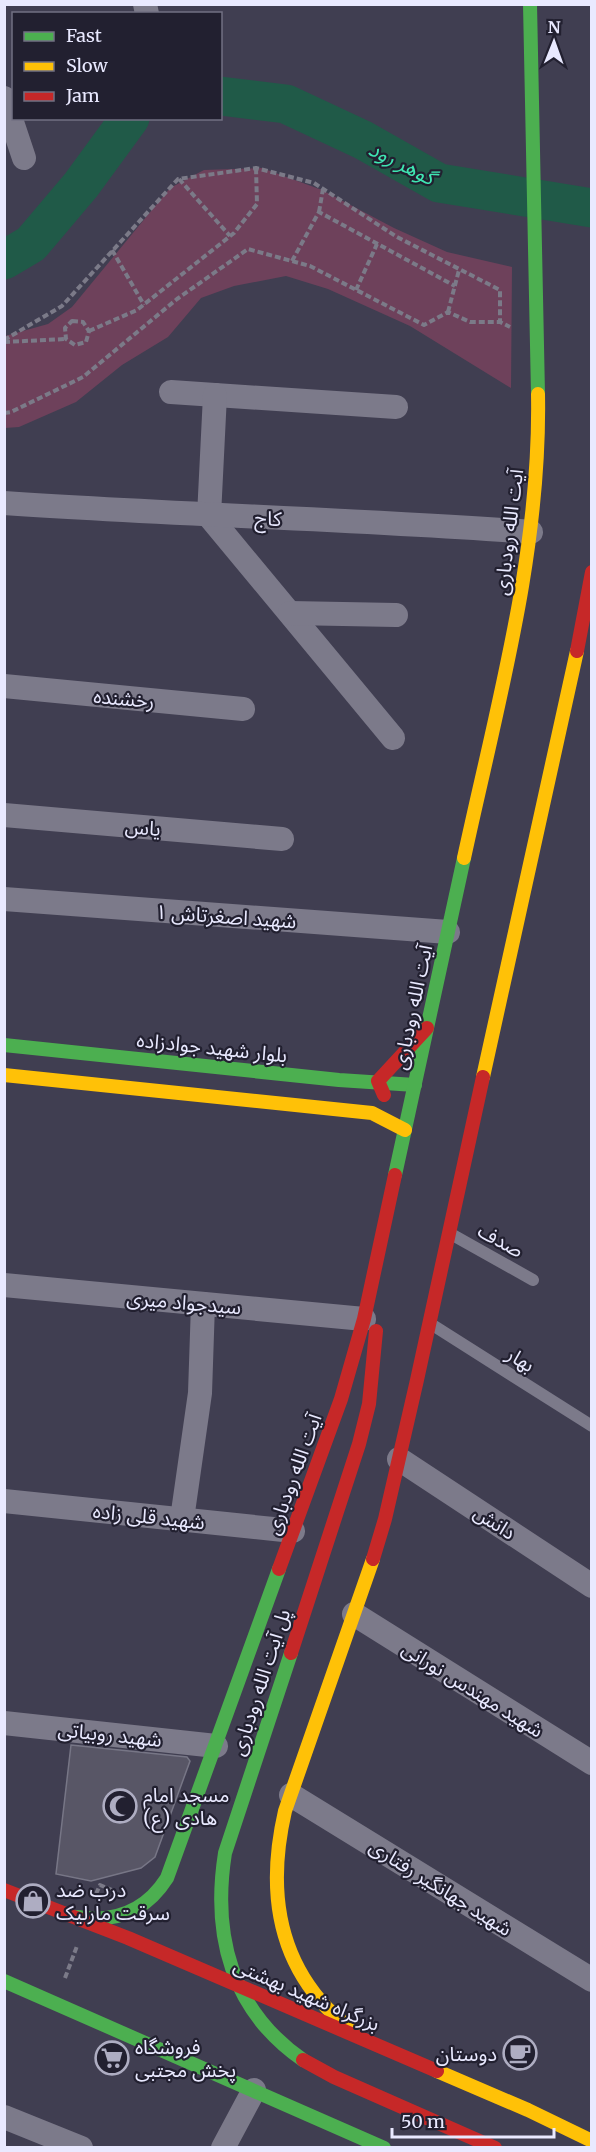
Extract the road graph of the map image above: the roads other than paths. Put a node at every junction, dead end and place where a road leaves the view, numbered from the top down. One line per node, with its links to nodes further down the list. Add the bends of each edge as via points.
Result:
1 (530, 4): 9 (main road, آیت الله رودباری, via 538,434)
2 (6, 106): 3 (street)
3 (24, 158)
4 (171, 392): 5 (street)
5 (215, 395): 6 (street); 8 (street)
6 (396, 407)
7 (4, 504): 8 (street, کاج)
8 (208, 516): 9 (street, کاج, via 413,523); 11 (street)
9 (531, 532): 19 (main road, آیت الله رودباری, via 521,596)
10 (591, 572): 28 (main road)
11 (290, 613): 12 (street); 15 (street)
12 (396, 615)
13 (4, 686): 14 (street, رخشنده)
14 (243, 709)
15 (393, 738)
16 (4, 815): 17 (street, یاس)
17 (282, 839)
18 (4, 899): 19 (street, شهید اصغرتاش ۱)
19 (448, 932): 20 (main road, آیت الله رودباری)
20 (427, 1028): 23 (main road); 24 (main road, آیت الله رودباری)
21 (4, 1046): 23 (main road, بلوار شهید جوادزاده)
22 (4, 1075): 25 (main road)
23 (378, 1081): 24 (main road, بلوار شهید جوادزاده); 25 (main road, via 383,1102)
24 (415, 1085): 26 (main road, آیت الله رودباری)
25 (372, 1113): 26 (main road)
26 (405, 1130): 27 (main road, آیت الله رودباری)
27 (384, 1228): 32 (main road, آیت الله رودباری); 60 (main road, پل آیت الله رودباری, via 369,1404 225,1853 219,1891 221,1929 230,1966 247,2001 270,2031 298,2056 332,2076)
28 (449, 1233): 29 (lane, صدف); 33 (main road)
29 (533, 1280)
30 (4, 1285): 31 (street, سیدجواد میری)
31 (203, 1304): 32 (street, سیدجواد میری); 37 (street, via 200,1393)
32 (364, 1319): 38 (main road, آیت الله رودباری, via 341,1399)
33 (430, 1324): 34 (lane, بهار); 35 (main road)
34 (591, 1426)
35 (399, 1459): 39 (street, دانش); 40 (main road)
36 (4, 1501): 37 (street, شهید قلی زاده)
37 (182, 1519): 38 (street, شهید قلی زاده)
38 (293, 1531): 42 (main road, آیت الله رودباری)
39 (591, 1586)
40 (354, 1614): 43 (street, شهید مهندس نورانی); 45 (main road)
41 (4, 1723): 42 (street, شهید روبیاتی)
42 (213, 1752): 44 (main road); 50 (main road, آیت الله رودباری, via 167,1878 157,1894 136,1910 118,1917 99,1920)
43 (591, 1763)
44 (213, 1794)
45 (288, 1803): 47 (main road, via 276,1826); 51 (street, شهید جهانگیر رفتاری); 53 (main road, via 277,1840 274,1879 286,1941 302,1976 317,1996 344,2024)
46 (221, 1823): 48 (main road, via 235,1834)
47 (266, 1834)
48 (248, 1837)
49 (4, 1890): 50 (main road, بزرگراه شهید بهشتی)
50 (75, 1916): 53 (main road, بزرگراه شهید بهشتی)
51 (591, 1980)
52 (4, 1981): 54 (main road)
53 (372, 2043): 56 (main road, بزرگراه شهید بهشتی)
54 (254, 2090): 58 (street); 59 (main road)
55 (4, 2117): 57 (street)
56 (591, 2141)
57 (81, 2148)
58 (223, 2148)
59 (384, 2148)
60 (495, 2148)

